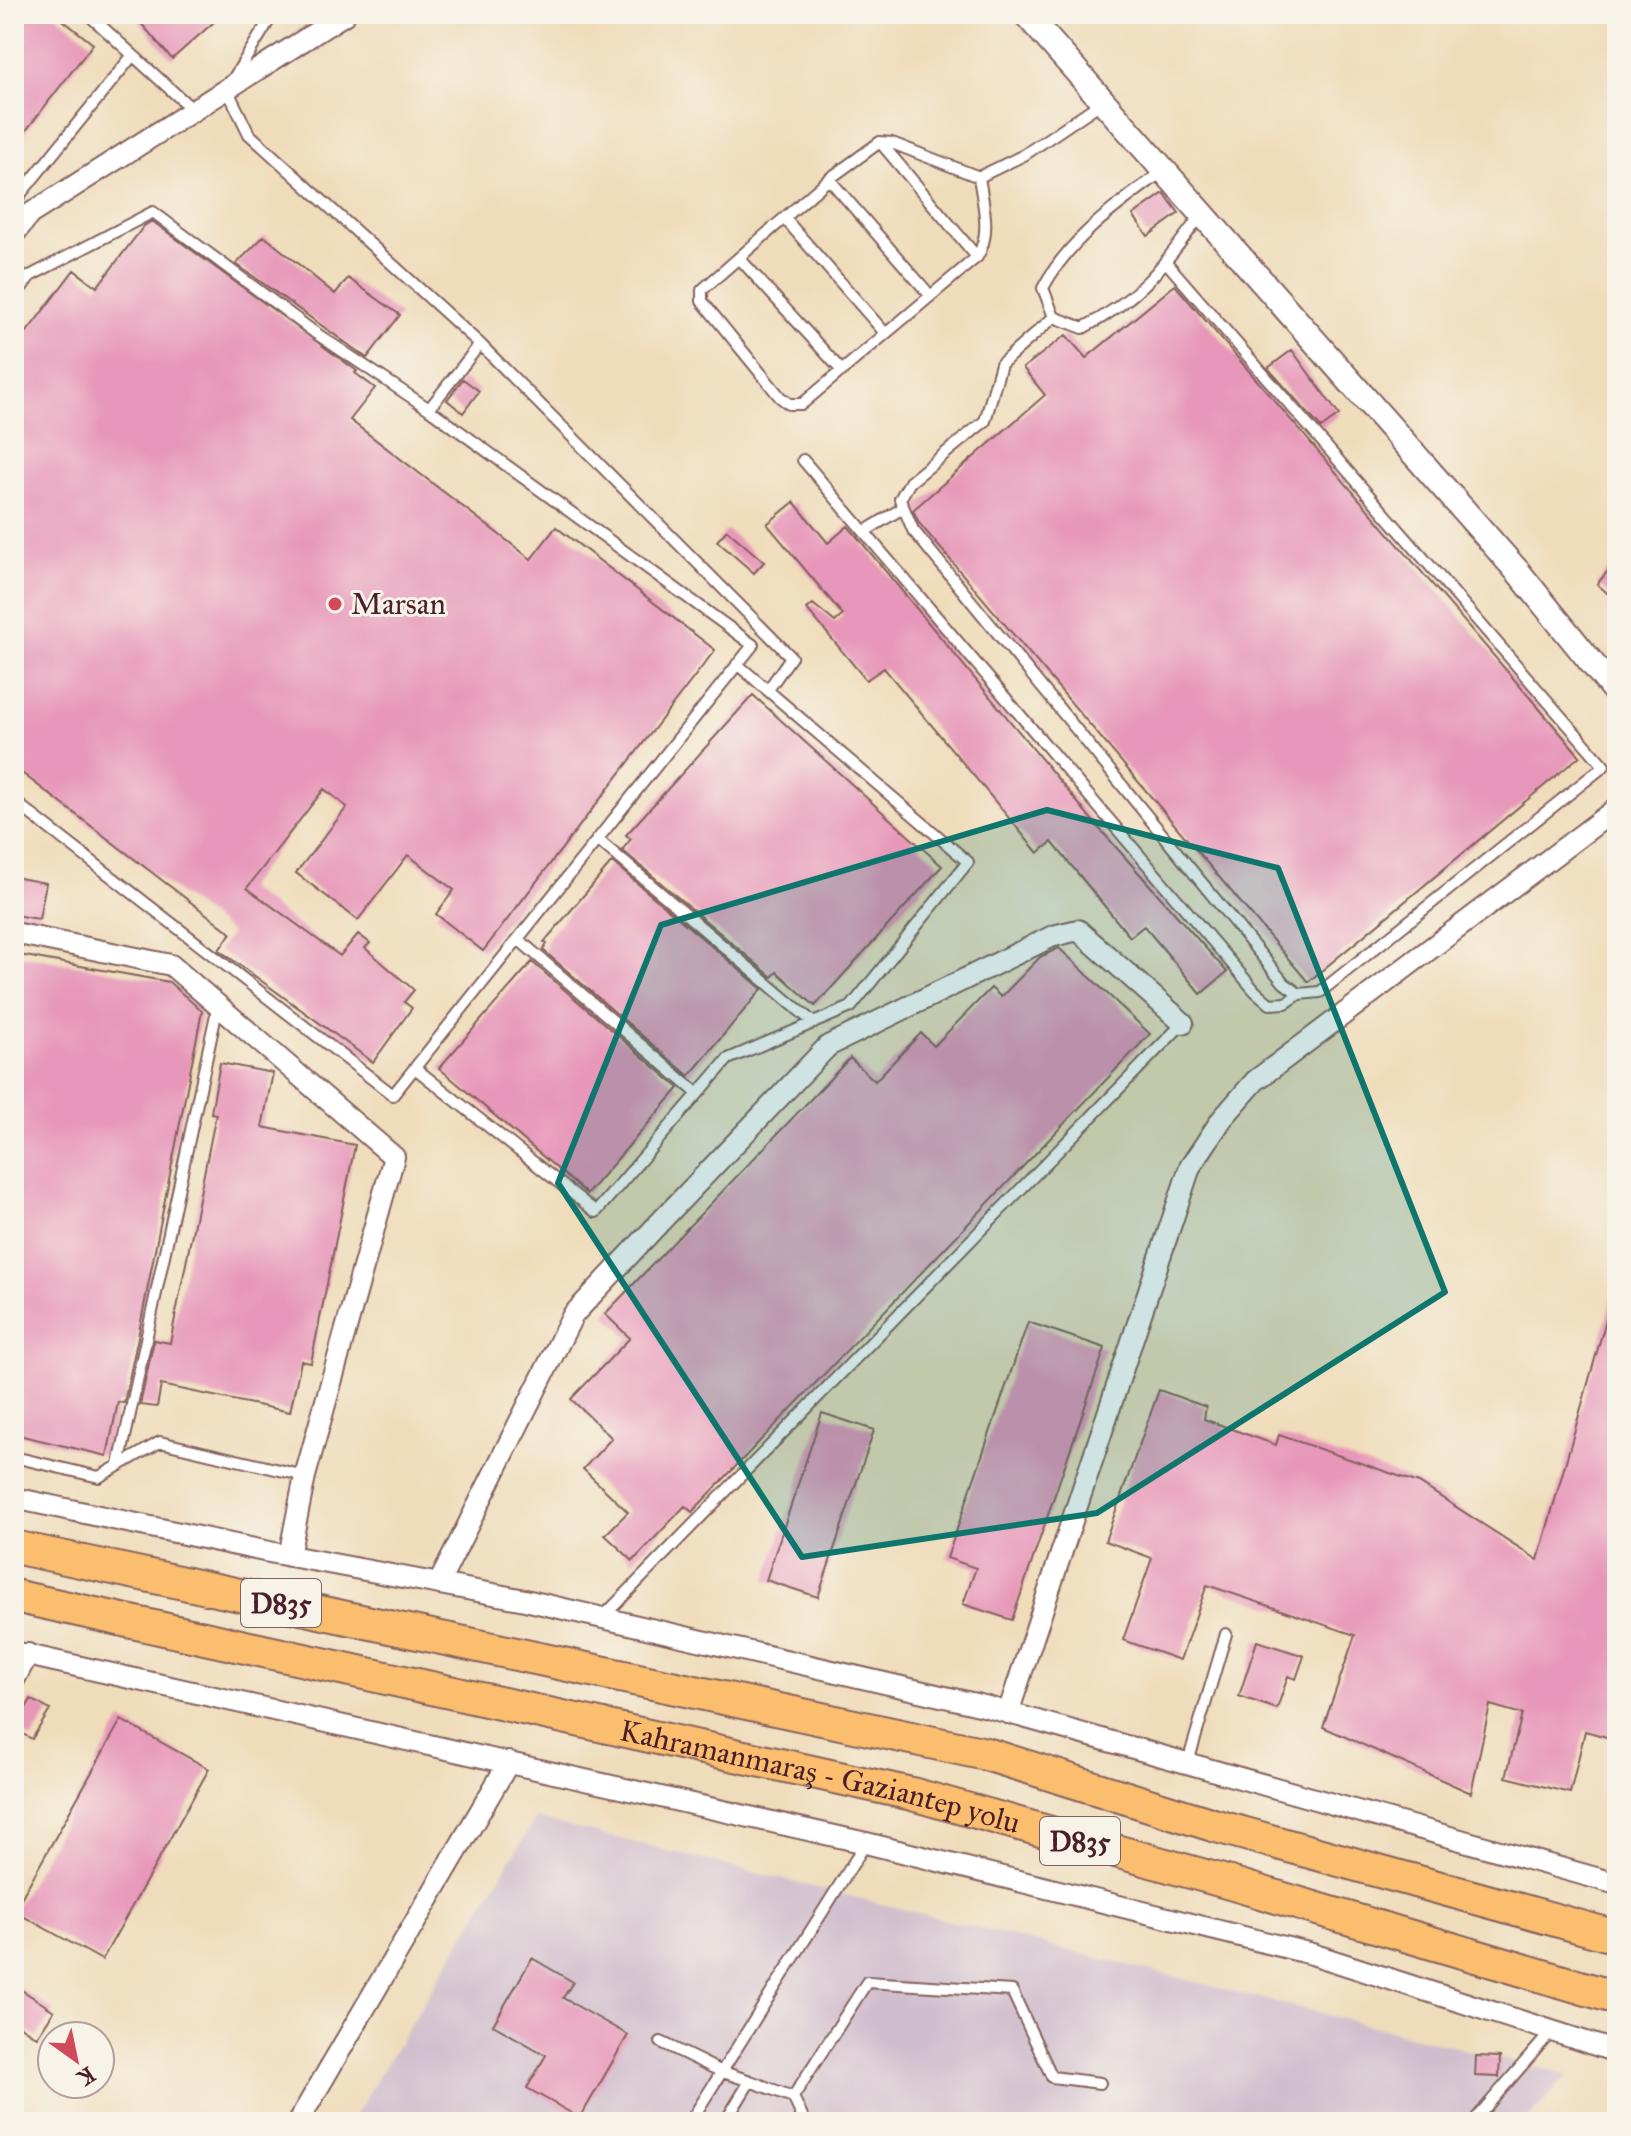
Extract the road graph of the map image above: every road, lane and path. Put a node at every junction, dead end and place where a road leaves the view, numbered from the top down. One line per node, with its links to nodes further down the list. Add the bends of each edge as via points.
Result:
1 (88, 14): 5 (lane)
2 (273, 14): 6 (lane)
3 (345, 14): 6 (street)
4 (1026, 14): 7 (street)
5 (133, 55): 8 (lane); 13 (lane)
6 (227, 89): 8 (street); 24 (lane, via 249,134)
7 (1103, 101): 10 (street); 11 (lane, via 1024,155)
8 (193, 110): 16 (street, via 30,214)
9 (880, 142): 11 (lane); 12 (lane); 17 (lane)
10 (1164, 170): 14 (street); 22 (lane, via 1108,212 1058,261 1043,288)
11 (979, 177): 17 (lane, via 986,227 985,245)
12 (829, 179): 15 (lane); 20 (lane)
13 (14, 202)
14 (1203, 214): 19 (lane); 32 (street)
15 (786, 220): 18 (lane); 23 (lane)
16 (14, 234)
17 (977, 257): 20 (lane)
18 (740, 259): 25 (lane); 25 (lane, via 702,290 702,301 780,397 802,404)
19 (1166, 262): 22 (lane, via 1120,309 1083,328); 38 (lane, via 1604,766 1349,971 1320,992)
20 (929, 294): 23 (lane)
21 (14, 298): 26 (lane, via 30,276 153,212 314,332)
22 (1054, 317): 28 (lane, via 1001,364 985,421 910,482 900,499)
23 (885, 333): 25 (lane)
24 (480, 344): 26 (lane); 31 (lane, via 791,657)
25 (842, 371)
26 (429, 409): 30 (lane, via 753,645)
27 (803, 460): 29 (lane)
28 (901, 509): 29 (lane); 38 (lane, via 1254,947)
29 (867, 530): 38 (lane, via 1255,991 1270,1004 1286,1003)
30 (737, 664): 31 (lane); 35 (lane)
31 (768, 690): 40 (lane, via 968,862 851,1007)
32 (1616, 690)
33 (14, 801): 42 (lane, via 393,1095)
34 (1617, 808): 56 (street, via 1255,1081 1222,1119 1190,1167)
35 (597, 839): 37 (lane); 40 (lane)
36 (14, 933): 39 (street, via 171,965)
37 (518, 939): 42 (lane); 43 (lane)
38 (1299, 994)
39 (218, 1005): 45 (lane); 46 (street, via 394,1157)
40 (814, 1023): 43 (lane, via 728,1059)
41 (1183, 1023): 50 (street, via 1078,930 1053,936 828,1046 573,1315); 52 (lane)
42 (415, 1068): 43 (lane, via 596,1212)
43 (698, 1094)
44 (14, 1457): 45 (lane, via 99,1477)
45 (119, 1465): 46 (lane, via 160,1442)
46 (305, 1476): 49 (street)
47 (14, 1498): 49 (street)
48 (14, 1547): 61 (highway, Kahramanmaraş - Gaziantep yolu / D835, via 986,1754 1213,1825)
49 (289, 1556): 50 (street)
50 (439, 1583): 52 (street)
51 (14, 1596): 62 (highway, Kahramanmaraş - Gaziantep yolu / D835, via 912,1794)
52 (602, 1618): 56 (street)
53 (1226, 1634): 58 (lane)
54 (21, 1653): 55 (street); 57 (street)
55 (14, 1680)
56 (1008, 1713): 58 (street)
57 (509, 1762): 59 (street); 70 (street)
58 (1188, 1762): 60 (street)
59 (866, 1843): 63 (street, via 1312,1954); 66 (lane)
60 (1617, 1884)
61 (1617, 1937)
62 (1617, 1998)
63 (1551, 2032): 65 (street); 74 (lane)
64 (661, 2042): 66 (lane)
65 (1617, 2052)
66 (720, 2071): 67 (lane); 71 (lane)
67 (750, 2081): 69 (lane); 72 (lane)
68 (1100, 2083): 69 (lane, via 1052,2077 1012,1991 867,1982)
69 (793, 2097): 73 (lane)
70 (298, 2122)
71 (690, 2122)
72 (725, 2122)
73 (805, 2122)
74 (1473, 2122)

